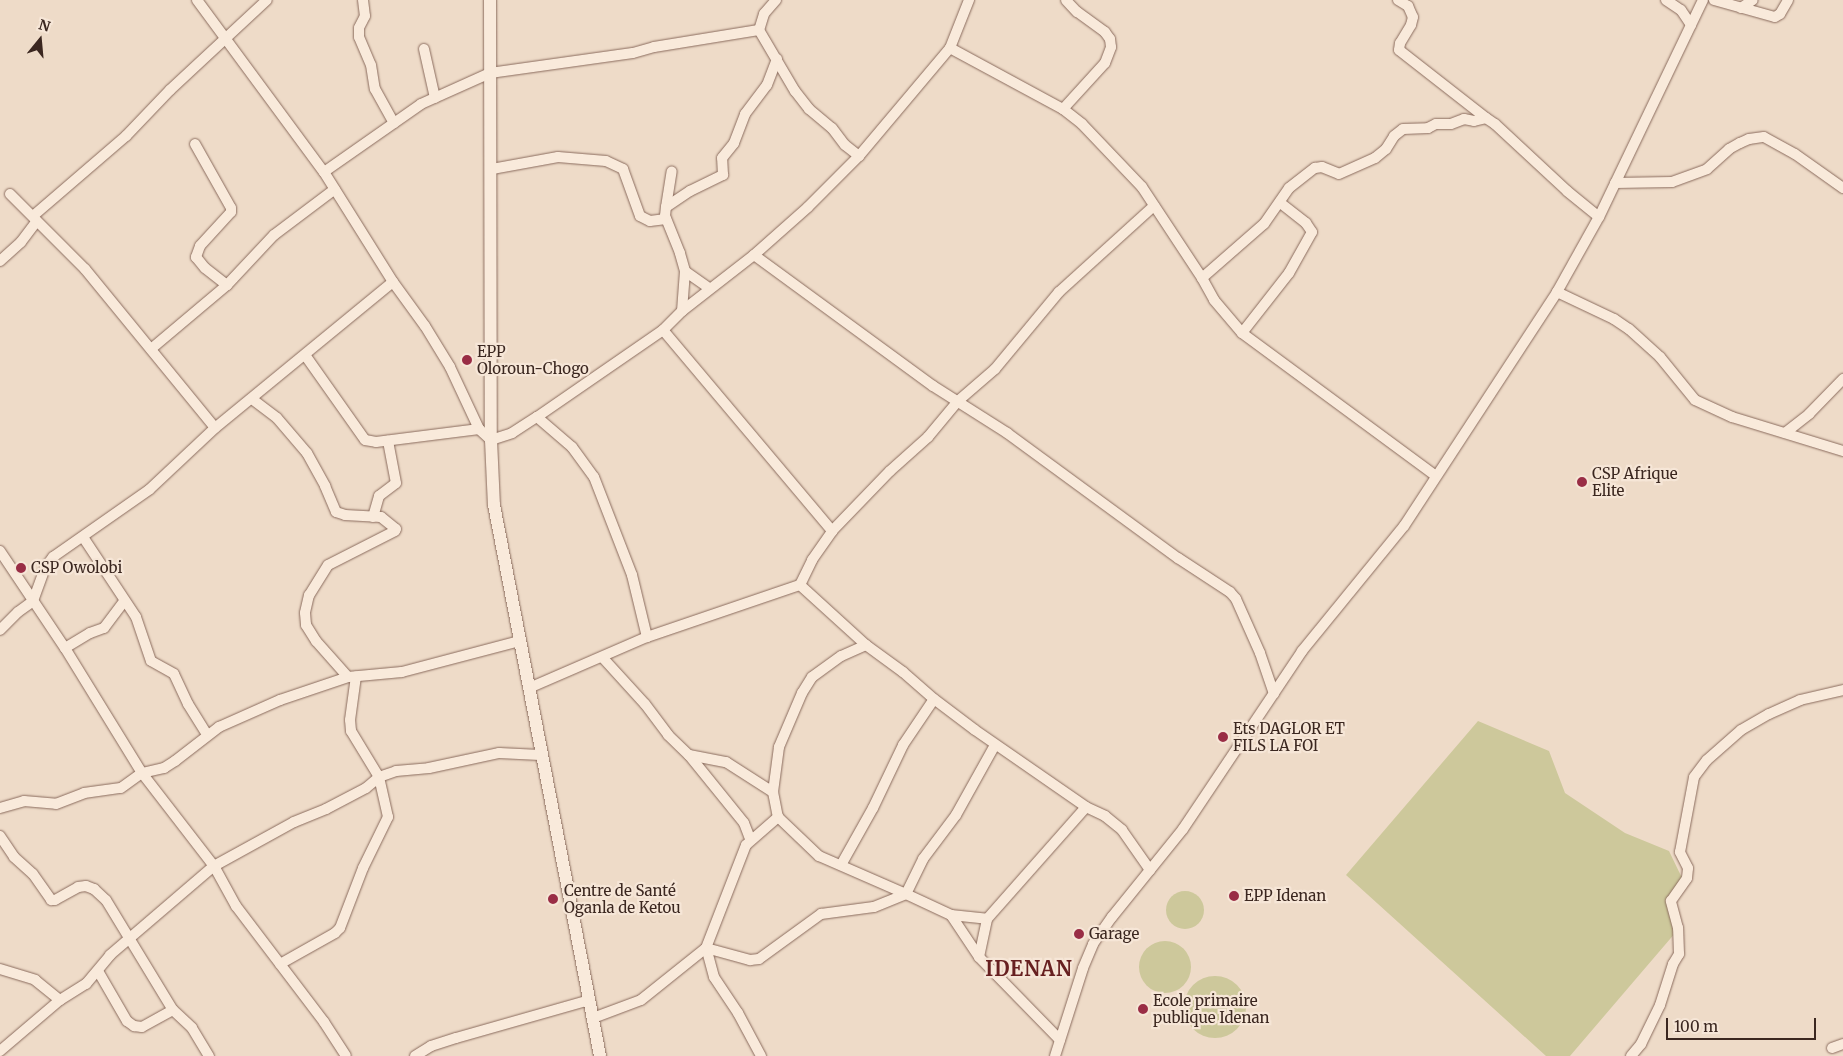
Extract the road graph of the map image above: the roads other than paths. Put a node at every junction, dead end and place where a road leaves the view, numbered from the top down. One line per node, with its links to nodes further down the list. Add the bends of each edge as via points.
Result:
1 (197, 0): 17 (street)
2 (267, 0): 17 (street)
3 (363, 0): 25 (street, via 365,16 358,33 371,66 375,89)
4 (490, 0): 21 (street)
5 (776, 0): 16 (street, via 764,14)
6 (968, 0): 18 (street)
7 (1066, 0): 23 (street, via 1105,32 1111,47 1105,63)
8 (1398, 0): 24 (street, via 1411,9 1413,18 1399,50)
9 (1666, 0): 15 (street, via 1681,10)
10 (1703, 0): 15 (street)
11 (1714, 0): 14 (street)
12 (1753, 0): 14 (street)
13 (1788, 0): 14 (street, via 1775,17)
14 (1742, 8)
15 (1691, 25): 31 (street)
16 (759, 30): 20 (street); 21 (street, via 632,53)
17 (224, 39): 30 (street); 39 (street, via 126,136)
18 (950, 48): 23 (street); 27 (street)
19 (424, 49): 22 (street)
20 (777, 59): 27 (street, via 794,91 809,109); 37 (street, via 767,84 722,158 723,175)
21 (490, 73): 22 (street); 28 (street)
22 (435, 98): 25 (street)
23 (1063, 109): 36 (street, via 1082,124 1142,187)
24 (1486, 118): 35 (street, via 1403,129 1380,155 1346,172 1339,174 1322,167 1315,168 1289,188); 38 (street)
25 (394, 123): 30 (street)
26 (194, 144): 46 (street, via 231,208 231,212 200,246 196,257)
27 (859, 156): 41 (street)
28 (492, 169): 40 (street, via 558,157 606,161 623,169 640,216 650,221); 61 (street)
29 (672, 171): 37 (street)
30 (324, 172): 33 (street)
31 (1615, 183): 32 (street, via 1672,182 1707,168 1728,149 1758,137 1770,140); 38 (street)
32 (1843, 188)
33 (335, 189): 45 (street); 46 (street, via 274,235)
34 (10, 194): 39 (street)
35 (1280, 203): 44 (street, via 1264,224); 51 (street, via 1306,223 1312,232 1289,273)
36 (1154, 206): 44 (street); 56 (street, via 1059,292 995,369)
37 (666, 207): 40 (street)
38 (1599, 217): 48 (street)
39 (35, 219): 42 (street, via 21,242); 52 (street, via 84,269)
40 (666, 219): 43 (street)
41 (754, 255): 47 (street); 56 (street)
42 (0, 261)
43 (685, 271): 47 (street); 49 (street)
44 (1202, 278): 51 (street, via 1214,300)
45 (393, 282): 53 (street); 59 (street, via 450,367)
46 (227, 285): 52 (street)
47 (709, 288): 49 (street)
48 (1557, 292): 60 (street, via 1629,329 1660,357 1695,400 1732,417); 64 (street)
49 (682, 311): 50 (street)
50 (663, 330): 57 (street); 66 (street)
51 (1242, 333): 64 (street)
52 (151, 350): 58 (street)
53 (305, 356): 55 (street); 62 (street, via 365,440)
54 (1843, 379): 60 (street)
55 (252, 399): 58 (street); 65 (street, via 278,418 307,453 336,512)
56 (958, 402): 66 (street, via 928,437); 81 (street, via 1008,433 1178,558 1230,592 1245,620)
57 (537, 417): 61 (street, via 512,433); 73 (street, via 572,447 594,476 632,575)
58 (215, 428): 67 (street, via 150,488)
59 (479, 429): 61 (street); 62 (street)
60 (1786, 433): 63 (street)
61 (491, 440): 74 (street, via 494,505)
62 (388, 441): 65 (street, via 396,483 379,496)
63 (1843, 452)
64 (1436, 476): 81 (street, via 1404,526 1335,608)
65 (373, 517): 78 (street, via 388,521 395,526 395,531 328,565 309,595 305,612 306,625 316,641)
66 (832, 531): 69 (street)
67 (83, 537): 70 (street, via 53,557 45,568); 71 (street)
68 (0, 551): 70 (street)
69 (800, 585): 73 (street); 75 (street)
70 (33, 601): 72 (street); 76 (street)
71 (124, 601): 76 (street, via 104,628); 83 (street, via 136,617 152,662 174,674)
72 (0, 630)
73 (647, 637): 77 (street)
74 (519, 641): 78 (street, via 402,672); 79 (street)
75 (866, 645): 82 (street, via 904,672); 89 (street, via 841,656 812,677 779,748)
76 (65, 648): 87 (street)
77 (603, 658): 79 (street); 86 (street)
78 (352, 677): 83 (street, via 280,700); 88 (street, via 351,732)
79 (529, 688): 85 (street)
80 (1843, 690): 121 (street, via 1800,700 1769,714 1742,730 1707,760 1694,777 1680,852 1688,868 1686,878 1671,901 1678,928 1679,954 1660,1005 1641,1044)
81 (1274, 694): 97 (street, via 1183,829)
82 (934, 700): 84 (street); 95 (street, via 903,745)
83 (207, 735): 87 (street, via 164,768)
84 (995, 745): 90 (street); 98 (street, via 956,816 923,859)
85 (540, 755): 88 (street, via 499,753 428,768 396,771); 108 (street)
86 (689, 756): 89 (street, via 726,762); 94 (street, via 744,823)
87 (142, 773): 91 (street, via 112,791 84,793 56,804 24,802); 96 (street)
88 (379, 777): 96 (street, via 358,792 294,822); 104 (street, via 388,818 363,868 343,923 335,933)
89 (773, 792): 92 (street)
90 (1086, 807): 97 (street, via 1105,816 1122,830); 100 (street)
91 (0, 808)
92 (778, 817): 94 (street); 95 (street, via 819,856)
93 (0, 836): 101 (street, via 51,900 78,887 94,889 106,900)
94 (750, 839): 102 (street)
95 (842, 865): 98 (street)
96 (214, 866): 101 (street); 104 (street, via 236,906)
97 (1150, 870): 111 (street, via 1092,944)
98 (906, 894): 99 (street); 102 (street, via 874,907 821,914 759,959 750,960)
99 (951, 915): 100 (street); 103 (street)
100 (987, 919): 103 (street)
101 (129, 940): 106 (street, via 110,955); 109 (street)
102 (706, 948): 110 (street, via 641,1000); 119 (street, via 714,977)
103 (979, 957): 111 (street)
104 (280, 964): 116 (street)
105 (0, 969): 107 (street, via 35,980)
106 (98, 972): 107 (street, via 86,984); 109 (street, via 127,1021 134,1026 142,1027)
107 (60, 1000): 114 (street)
108 (589, 1000): 110 (street); 117 (street, via 431,1046)
109 (173, 1010): 115 (street, via 192,1028)
110 (592, 1018): 118 (street)
111 (1060, 1040): 120 (street)
112 (1843, 1044): 113 (street)
113 (1832, 1048)
114 (0, 1051)
115 (209, 1056)
116 (346, 1056)
117 (415, 1056)
118 (600, 1056)
119 (761, 1056)
120 (1055, 1056)
121 (1631, 1056)

